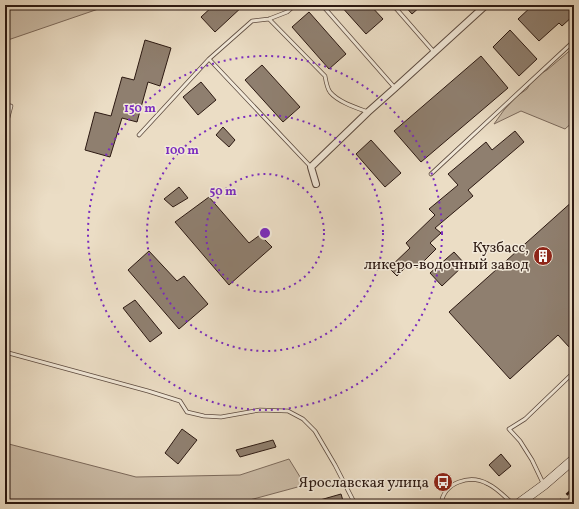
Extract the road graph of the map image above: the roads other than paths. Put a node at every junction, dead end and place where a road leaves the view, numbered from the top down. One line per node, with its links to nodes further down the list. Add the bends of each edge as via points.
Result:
1 (295, 5): 7 (lane, via 287,12)
2 (322, 5): 11 (lane)
3 (393, 5): 9 (lane)
4 (474, 5): 6 (lane)
5 (486, 5): 6 (street)
6 (480, 11): 9 (street)
7 (269, 19): 10 (lane, via 252,21); 13 (lane, via 325,76 329,91 347,104)
8 (574, 41): 17 (lane)
9 (434, 52): 11 (street)
10 (209, 59): 15 (lane); 16 (lane)
11 (396, 88): 13 (street)
12 (5, 105): 14 (lane, via 11,106)
13 (368, 112): 16 (street)
14 (5, 129)
15 (139, 135)
16 (311, 167): 18 (street)
17 (431, 174)
18 (316, 184)
19 (5, 352): 23 (lane, via 180,401 187,412 204,416 221,417 260,410 288,411 303,419 315,431)
20 (574, 372): 22 (lane, via 525,419 509,429 532,460)
21 (574, 459): 22 (main road)
22 (544, 485): 26 (main road)
23 (355, 504)
24 (441, 504): 25 (lane, via 451,485 460,481 479,480 490,484)
25 (513, 504)
26 (518, 504)

